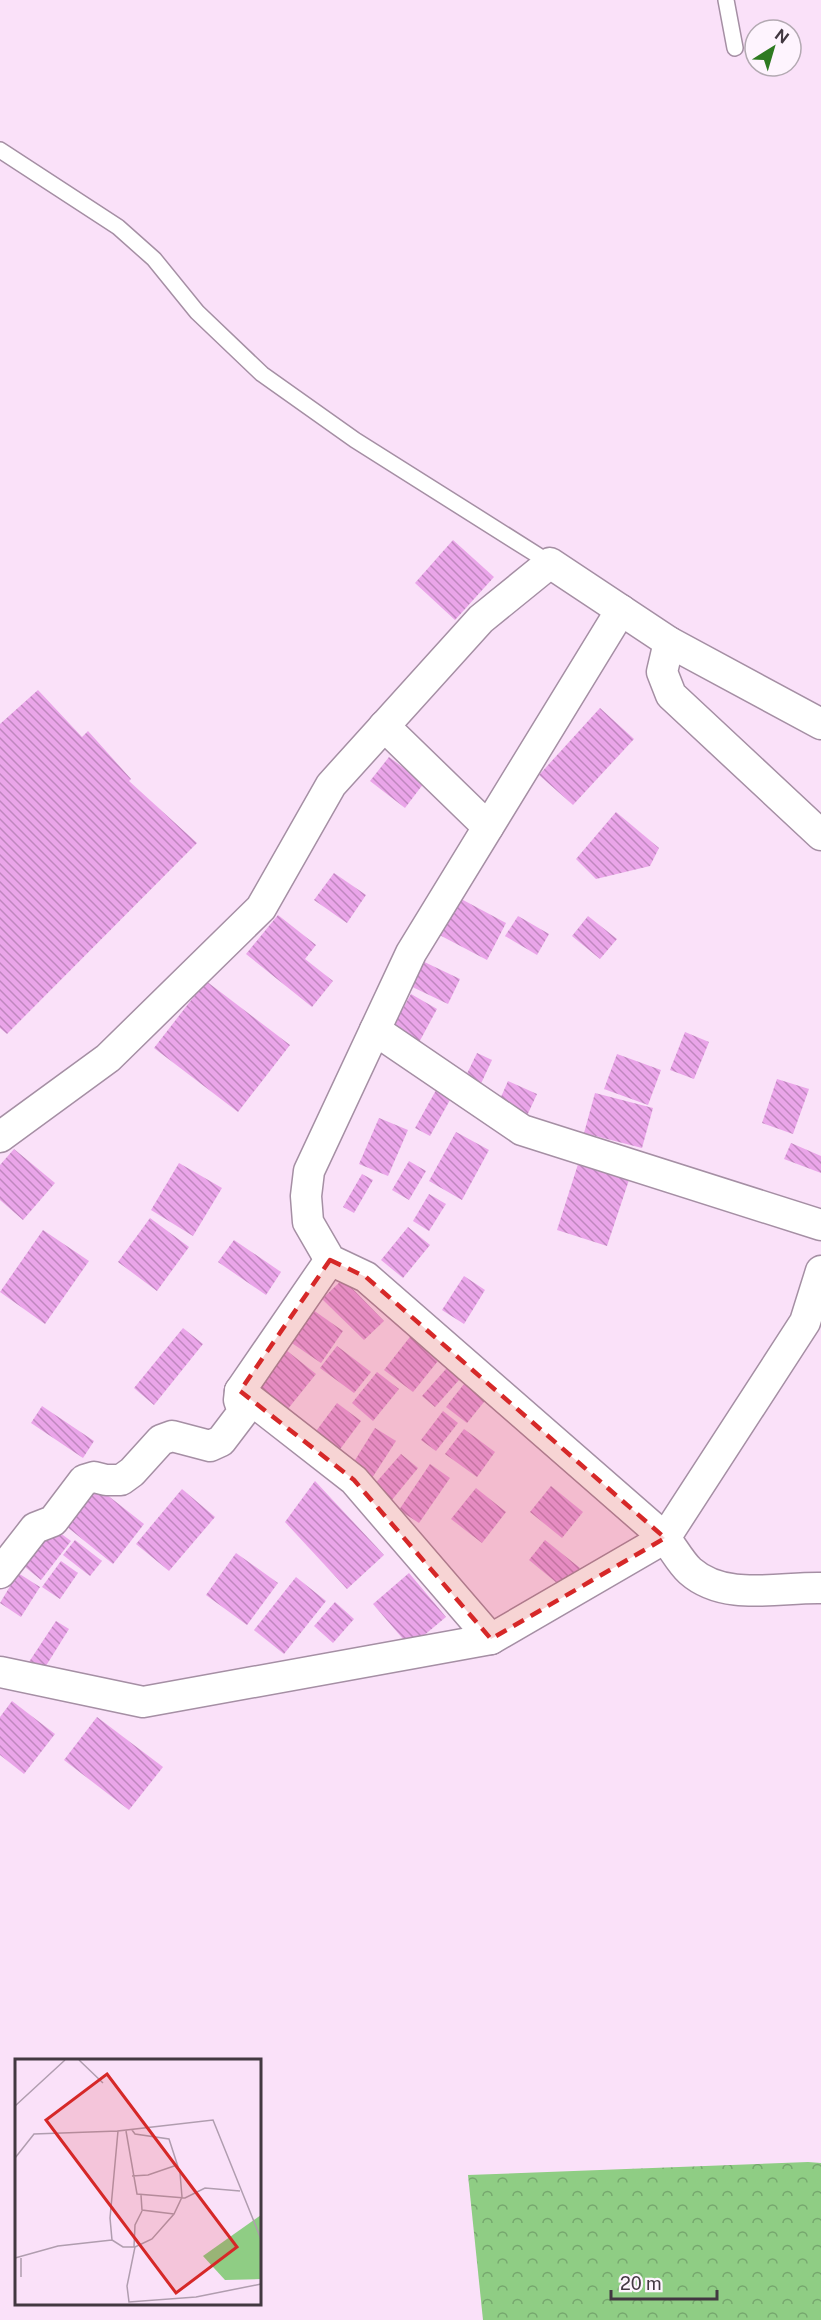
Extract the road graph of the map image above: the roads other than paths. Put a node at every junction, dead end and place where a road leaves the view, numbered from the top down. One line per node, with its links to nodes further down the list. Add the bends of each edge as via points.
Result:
1 (726, 0): 2 (lane)
2 (735, 48)
3 (0, 150): 4 (lane, via 118,227 154,259 196,312 262,374 356,440)
4 (550, 563): 5 (street); 8 (street, via 481,619)
5 (621, 610): 6 (street); 9 (street)
6 (669, 642): 7 (street); 10 (street, via 662,672 671,694)
7 (821, 724)
8 (384, 726): 9 (street); 12 (street, via 331,785 261,908 108,1058)
9 (488, 827): 11 (street, via 411,953)
10 (821, 835)
11 (375, 1030): 13 (street, via 522,1130); 14 (street, via 309,1171 308,1222)
12 (0, 1137)
13 (821, 1225)
14 (330, 1260): 16 (street); 17 (street, via 366,1277)
15 (821, 1271): 17 (street, via 805,1322)
16 (240, 1391): 18 (street, via 243,1412 221,1441 210,1446 172,1436 161,1440 121,1480 84,1480 52,1521 35,1528); 20 (street, via 354,1480)
17 (665, 1538): 19 (street, via 691,1572 723,1589); 20 (street)
18 (0, 1574)
19 (821, 1588)
20 (491, 1639): 21 (street, via 143,1702)
21 (0, 1672)

